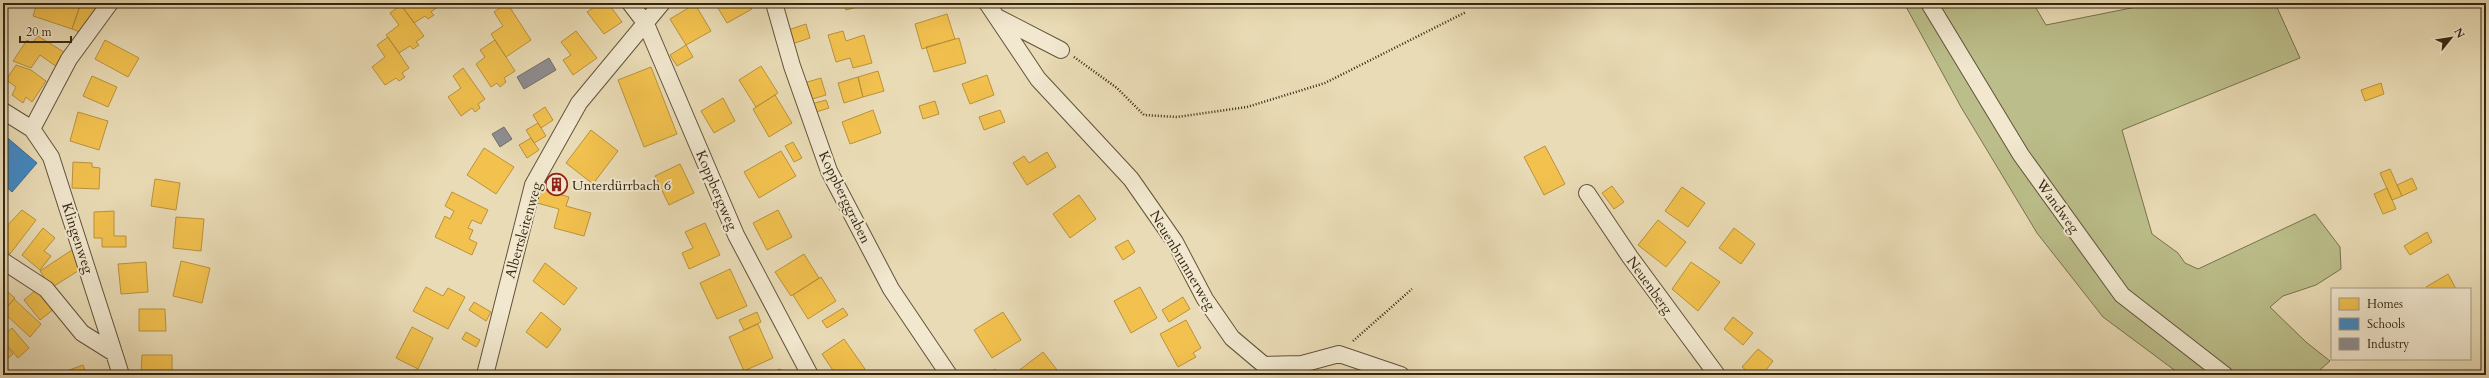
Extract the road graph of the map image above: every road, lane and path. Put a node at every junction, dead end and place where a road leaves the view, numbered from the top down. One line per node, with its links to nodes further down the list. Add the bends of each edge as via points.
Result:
1 (110, 3): 11 (street, via 69,59)
2 (630, 3): 8 (street, Koppbergweg)
3 (662, 3): 8 (street, Albertsleitenweg)
4 (774, 3): 20 (street, Koppberggraben, via 792,66 829,171 891,289)
5 (1929, 3): 23 (street, Wandweg, via 2021,155 2122,295)
6 (991, 10): 9 (street); 16 (street, Neuenbrunnerweg, via 1038,79 1131,179 1175,242 1205,298 1232,338 1264,365 1302,364)
7 (1466, 12): 9 (path, via 1325,82 1247,106 1177,117 1144,114 1117,88 1084,63)
8 (646, 24): 18 (street, Albertsleitenweg, via 579,103 533,185); 19 (street, Koppbergweg, via 736,235)
9 (1061, 50)
10 (3, 111): 11 (street, Klingenweg)
11 (32, 129): 15 (street, Klingenweg, via 52,156)
12 (1587, 193): 22 (street, Neuenberg, via 1630,257)
13 (3, 262): 15 (street, via 46,289 82,333)
14 (1412, 289): 16 (path)
15 (114, 353): 17 (street, Klingenweg)
16 (1339, 354): 21 (street)
17 (121, 375)
18 (485, 375)
19 (810, 375)
20 (949, 375)
21 (1401, 375)
22 (1717, 375)
23 (2225, 375)

